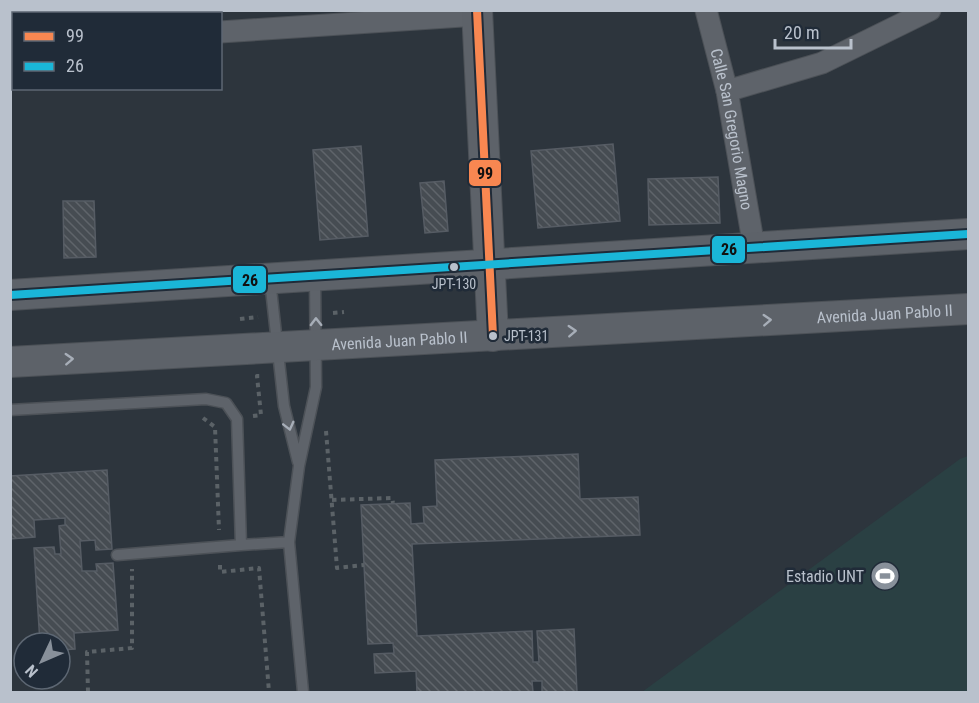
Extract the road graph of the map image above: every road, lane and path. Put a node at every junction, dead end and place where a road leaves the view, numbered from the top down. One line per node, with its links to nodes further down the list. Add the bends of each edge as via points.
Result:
1 (706, 10): 5 (street, Calle San Gregorio Magno)
2 (930, 10): 5 (street, via 822,63)
3 (478, 13): 4 (street); 8 (main road)
4 (222, 32)
5 (727, 91): 7 (street, Calle San Gregorio Magno)
6 (969, 234): 7 (main road)
7 (754, 247): 8 (main road)
8 (489, 264): 9 (main road); 13 (main road)
9 (315, 275): 10 (main road); 14 (lane, one-way to 9)
10 (270, 278): 11 (main road); 15 (lane)
11 (10, 295)
12 (969, 309): 13 (main road, Avenida Juan Pablo II, one-way to 12)
13 (493, 336): 14 (main road, Avenida Juan Pablo II)
14 (317, 345): 15 (main road, Avenida Juan Pablo II); 17 (lane)
15 (279, 360): 16 (main road, Avenida Juan Pablo II, one-way to 15); 20 (path, via 257,376 261,415); 21 (lane, one-way to 21, via 284,406)
16 (10, 362)
17 (312, 405): 21 (lane); 22 (path, via 324,405)
18 (10, 410): 20 (lane, via 206,399 226,403)
19 (202, 417): 26 (path, via 215,427)
20 (237, 419): 25 (lane)
21 (299, 466): 24 (lane)
22 (332, 500): 23 (path, via 392,498); 29 (path, via 337,568)
23 (393, 504)
24 (290, 542): 25 (lane); 32 (lane)
25 (241, 545): 26 (lane)
26 (220, 547): 27 (lane); 31 (path, via 220,572 259,568)
27 (132, 554): 28 (lane); 30 (path, via 132,648 87,652)
28 (117, 555)
29 (364, 566)
30 (88, 693)
31 (269, 693)
32 (303, 693)

